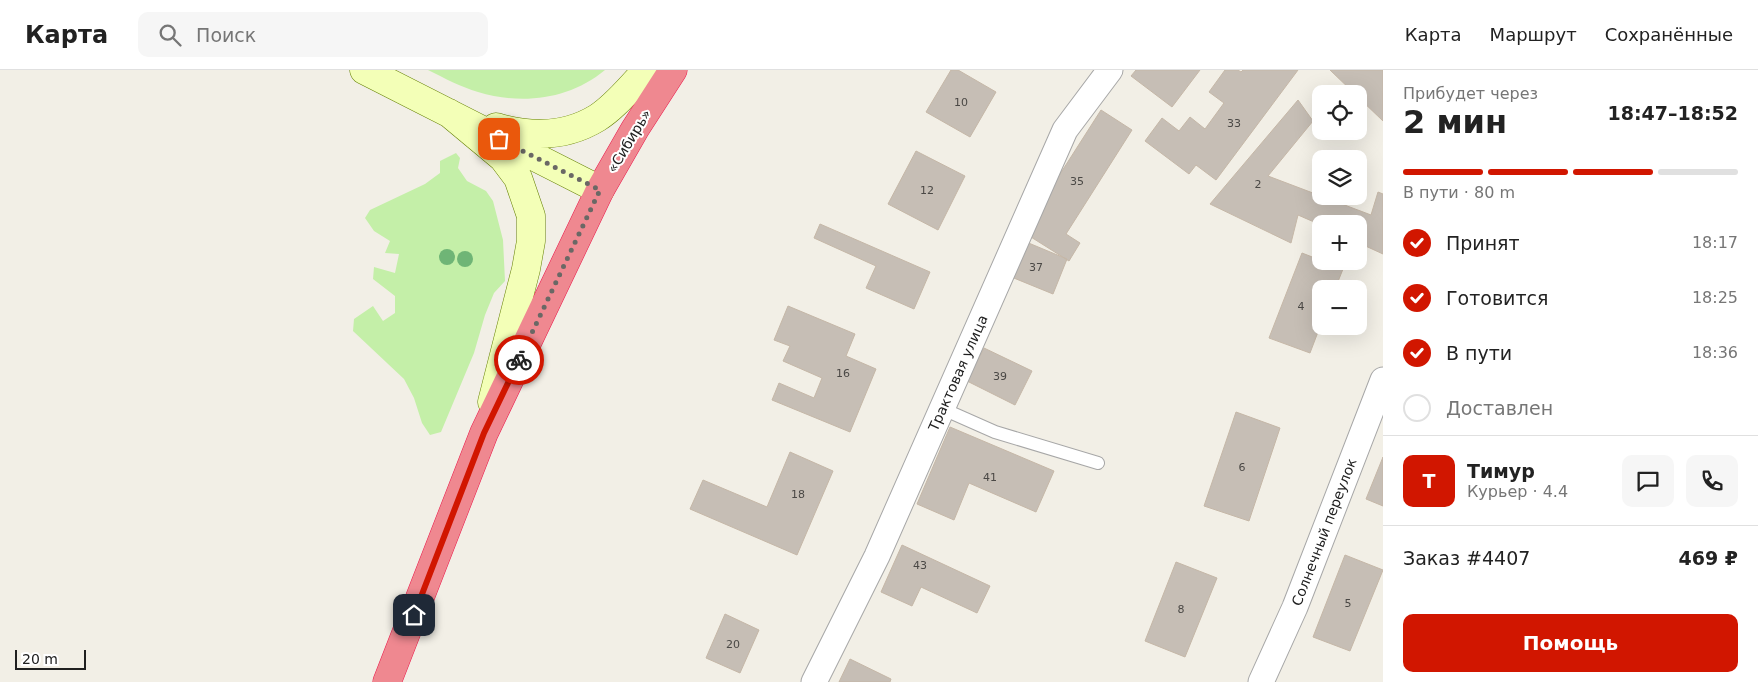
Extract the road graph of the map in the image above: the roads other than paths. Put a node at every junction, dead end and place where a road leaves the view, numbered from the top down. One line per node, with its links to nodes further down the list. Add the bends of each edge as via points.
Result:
1 (364, 70): 5 (street)
2 (646, 70): 5 (street, via 597,118 558,133 532,135 508,131)
3 (673, 70): 6 (highway, «Сибирь»)
4 (1110, 70): 8 (street, Трактовая улица, via 1065,130)
5 (449, 114): 6 (street); 9 (street, via 503,158 518,178 532,216 526,269)
6 (600, 190): 9 (highway, «Сибирь»)
7 (1383, 380): 13 (street, Солнечный переулок, via 1294,607)
8 (943, 408): 10 (lane, via 995,432); 12 (street, Трактовая улица, via 877,556)
9 (484, 433): 11 (highway, «Сибирь»)
10 (1098, 463)
11 (387, 682)
12 (814, 682)
13 (1261, 682)

